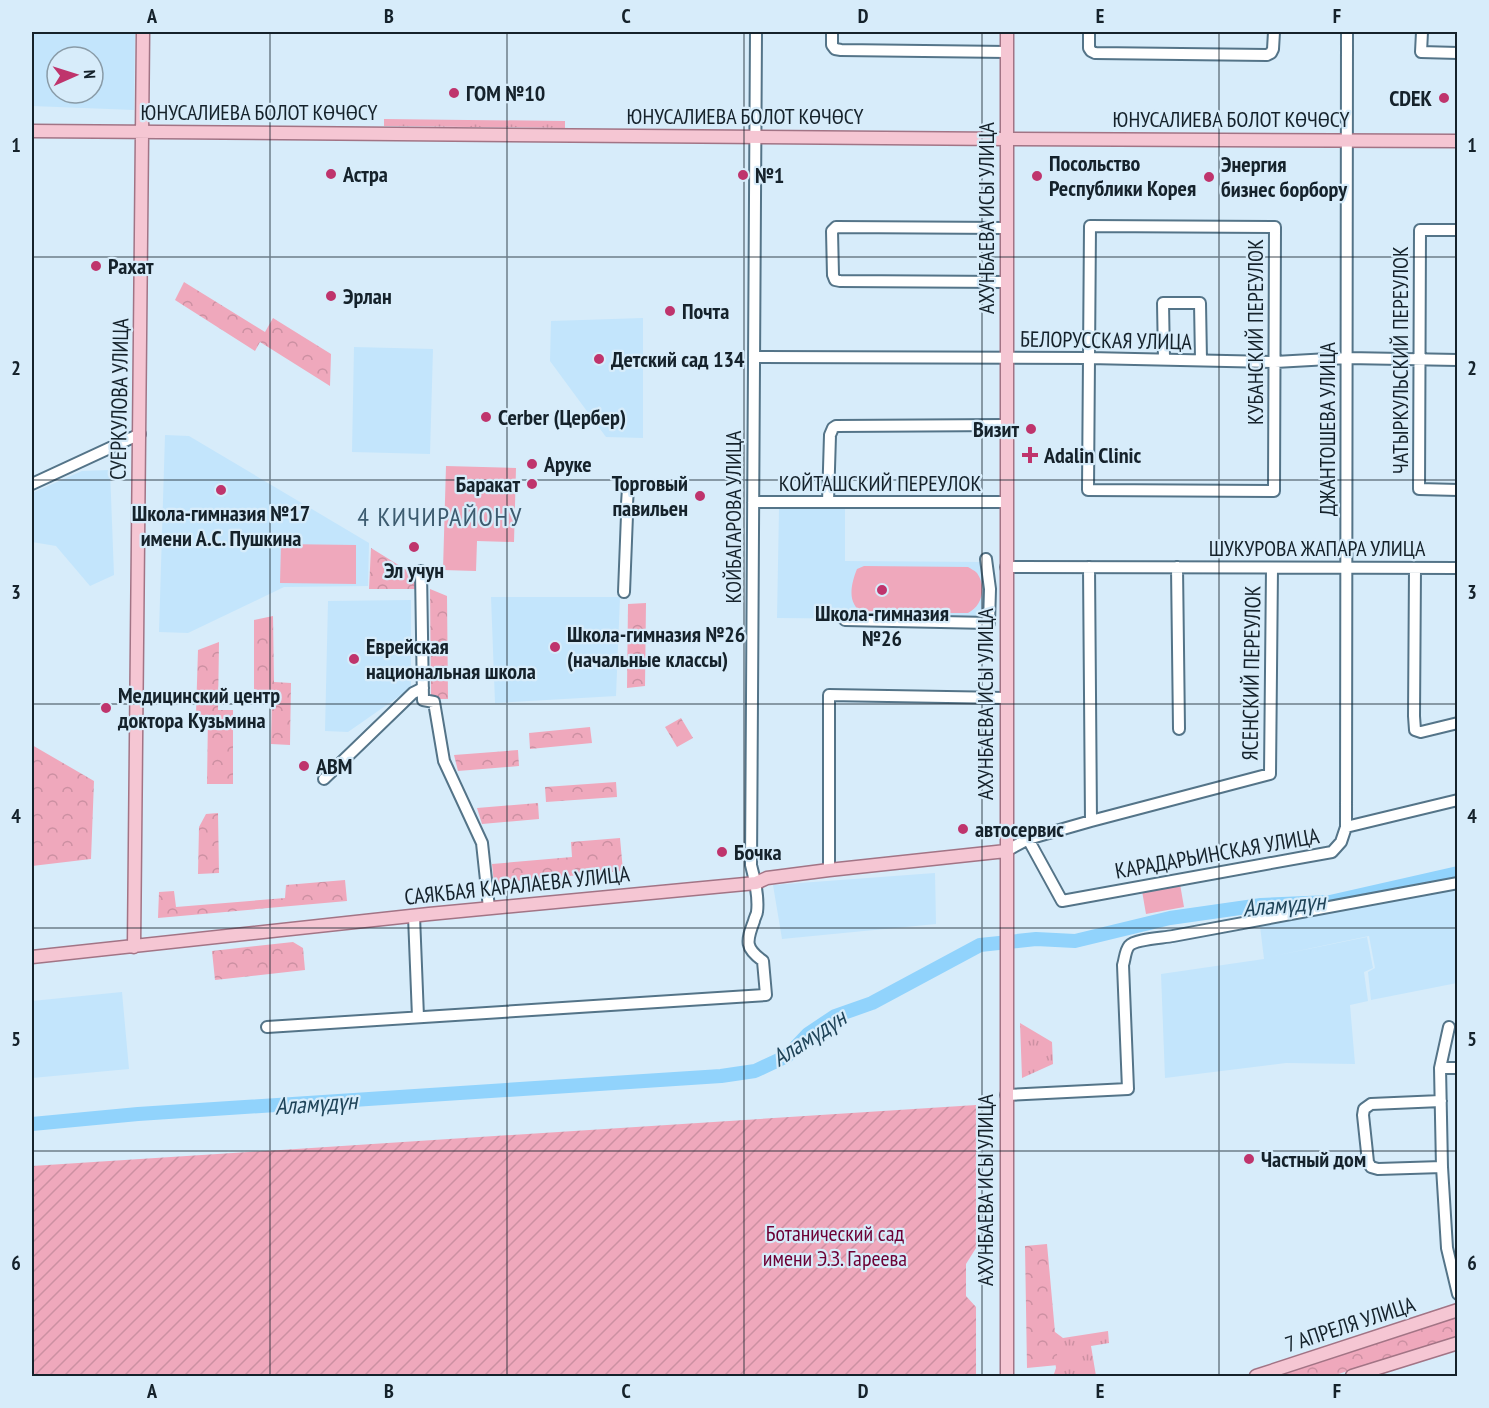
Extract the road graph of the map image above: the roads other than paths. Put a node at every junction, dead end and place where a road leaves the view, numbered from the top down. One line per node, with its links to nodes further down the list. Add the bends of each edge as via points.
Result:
1 (143, 32): 12 (main road, СУЕРКУЛОВА УЛИЦА)
2 (756, 32): 13 (street, КОЙБАГАРОВА УЛИЦА)
3 (832, 32): 9 (street, via 832,45 841,50)
4 (1007, 32): 9 (main road, АХУНБАЕВА ИСЫ УЛИЦА)
5 (1089, 32): 6 (street, via 1089,48 1095,53 1267,55 1273,49)
6 (1274, 32)
7 (1347, 32): 15 (street, ДЖАНТОШЕВА УЛИЦА)
8 (1422, 32): 10 (street, via 1421,52)
9 (1007, 52): 14 (main road, АХУНБАЕВА ИСЫ УЛИЦА)
10 (1458, 53)
11 (32, 131): 12 (main road, ЮНУСАЛИЕВА БОЛОТ КӨЧӨСҮ)
12 (143, 132): 13 (main road, ЮНУСАЛИЕВА БОЛОТ КӨЧӨСҮ); 30 (main road, СУЕРКУЛОВА УЛИЦА)
13 (755, 137): 14 (main road, ЮНУСАЛИЕВА БОЛОТ КӨЧӨСҮ); 20 (street, КОЙБАГАРОВА УЛИЦА)
14 (1006, 139): 15 (main road, ЮНУСАЛИЕВА БОЛОТ КӨЧӨСҮ); 17 (main road, АХУНБАЕВА ИСЫ УЛИЦА)
15 (1346, 140): 16 (main road, ЮНУСАЛИЕВА БОЛОТ КӨЧӨСҮ); 23 (street, ДЖАНТОШЕВА УЛИЦА)
16 (1458, 141)
17 (1006, 228): 19 (main road, АХУНБАЕВА ИСЫ УЛИЦА); 19 (street, via 836,227 832,231 835,280)
18 (1458, 230): 25 (street, ЧАТЫРКУЛЬСКИЙ ПЕРЕУЛОК, via 1420,230)
19 (1006, 282): 21 (main road, АХУНБАЕВА ИСЫ УЛИЦА)
20 (754, 357): 21 (street, БЕЛОРУССКАЯ УЛИЦА); 34 (street, КОЙБАГАРОВА УЛИЦА)
21 (1006, 358): 22 (street, БЕЛОРУССКАЯ УЛИЦА); 29 (main road, АХУНБАЕВА ИСЫ УЛИЦА)
22 (1089, 358): 24 (street, БЕЛОРУССКАЯ УЛИЦА); 28 (street, КУБАНСКИЙ ПЕРЕУЛОК, via 1088,490 1274,491); 28 (street, КУБАНСКИЙ ПЕРЕУЛОК, via 1090,226 1275,227)
23 (1347, 358): 25 (street, БЕЛОРУССКАЯ УЛИЦА); 28 (street, БЕЛОРУССКАЯ УЛИЦА); 42 (street, ДЖАНТОШЕВА УЛИЦА)
24 (1164, 359): 26 (street, БЕЛОРУССКАЯ УЛИЦА); 26 (street, via 1164,303 1200,303)
25 (1419, 359): 27 (street, БЕЛОРУССКАЯ УЛИЦА); 33 (street, ЧАТЫРКУЛЬСКИЙ ПЕРЕУЛОК, via 1419,489)
26 (1201, 360): 28 (street, БЕЛОРУССКАЯ УЛИЦА)
27 (1458, 360)
28 (1275, 362)
29 (1006, 425): 35 (street, via 836,426 830,435); 36 (main road, АХУНБАЕВА ИСЫ УЛИЦА)
30 (140, 434): 31 (street); 63 (main road, СУЕРКУЛОВА УЛИЦА)
31 (32, 484)
32 (628, 488): 46 (street)
33 (1458, 490)
34 (753, 502): 35 (street, КОЙТАШСКИЙ ПЕРЕУЛОК); 59 (street, КОЙБАГАРОВА УЛИЦА, via 751,865)
35 (828, 502): 36 (street, КОЙТАШСКИЙ ПЕРЕУЛОК)
36 (1006, 502): 38 (main road, АХУНБАЕВА ИСЫ УЛИЦА)
37 (987, 558): 47 (street, via 989,623)
38 (1006, 567): 39 (street, ШУКУРОВА ЖАПАРА УЛИЦА); 49 (main road, АХУНБАЕВА ИСЫ УЛИЦА)
39 (1089, 567): 40 (street, ШУКУРОВА ЖАПАРА УЛИЦА); 54 (street)
40 (1177, 567): 41 (street, ШУКУРОВА ЖАПАРА УЛИЦА); 51 (street, ШУКУРОВА ЖАПАРА УЛИЦА)
41 (1272, 568): 42 (street, ШУКУРОВА ЖАПАРА УЛИЦА); 54 (street, ЯСЕНСКИЙ ПЕРЕУЛОК, via 1270,774)
42 (1346, 568): 43 (street, ШУКУРОВА ЖАПАРА УЛИЦА); 55 (street, ДЖАНТОШЕВА УЛИЦА)
43 (1415, 568): 44 (street, ШУКУРОВА ЖАПАРА УЛИЦА); 50 (street, via 1414,730 1421,732)
44 (1458, 568)
45 (421, 571): 48 (street)
46 (624, 592)
47 (845, 621)
48 (423, 688): 52 (street, via 413,693); 61 (street, via 423,700 434,702 444,761 482,843)
49 (1006, 698): 57 (main road, АХУНБАЕВА ИСЫ УЛИЦА); 58 (street, via 830,695)
50 (1458, 723)
51 (1179, 729)
52 (324, 779)
53 (1458, 801): 55 (street, КАРАДАРЬИНСКАЯ УЛИЦА)
54 (1090, 821): 56 (street, ЯСЕНСКИЙ ПЕРЕУЛОК)
55 (1346, 827): 56 (street, КАРАДАРЬИНСКАЯ УЛИЦА, via 1332,852 1062,901)
56 (1028, 839): 57 (street)
57 (1006, 851): 58 (main road, САЯКБАЯ КАРАЛАЕВА УЛИЦА); 70 (main road, АХУНБАЕВА ИСЫ УЛИЦА)
58 (829, 870): 59 (main road, САЯКБАЯ КАРАЛАЕВА УЛИЦА)
59 (756, 883): 61 (main road, САЯКБАЯ КАРАЛАЕВА УЛИЦА); 65 (street, КОЙБАГАРОВА УЛИЦА, via 757,913 748,945 763,962 766,995)
60 (1458, 883): 70 (street, via 1136,941 1126,952 1123,965 1128,1089)
61 (489, 908): 62 (main road, САЯКБАЯ КАРАЛАЕВА УЛИЦА)
62 (414, 916): 63 (main road, САЯКБАЯ КАРАЛАЕВА УЛИЦА); 65 (street)
63 (134, 946): 64 (main road, САЯКБАЯ КАРАЛАЕВА УЛИЦА)
64 (32, 957)
65 (418, 1017): 66 (street)
66 (267, 1027)
67 (1449, 1027): 68 (street)
68 (1440, 1068): 69 (street); 71 (street)
69 (1458, 1068)
70 (1006, 1095): 77 (main road, АХУНБАЕВА ИСЫ УЛИЦА)
71 (1440, 1101): 72 (street); 72 (street, via 1371,1104 1363,1115 1371,1167)
72 (1442, 1167): 73 (street)
73 (1453, 1247): 74 (street)
74 (1458, 1294)
75 (1458, 1310): 78 (main road, 7 АПРЕЛЯ УЛИЦА)
76 (1458, 1343): 79 (main road)
77 (1007, 1377)
78 (1256, 1377)
79 (1352, 1377)

